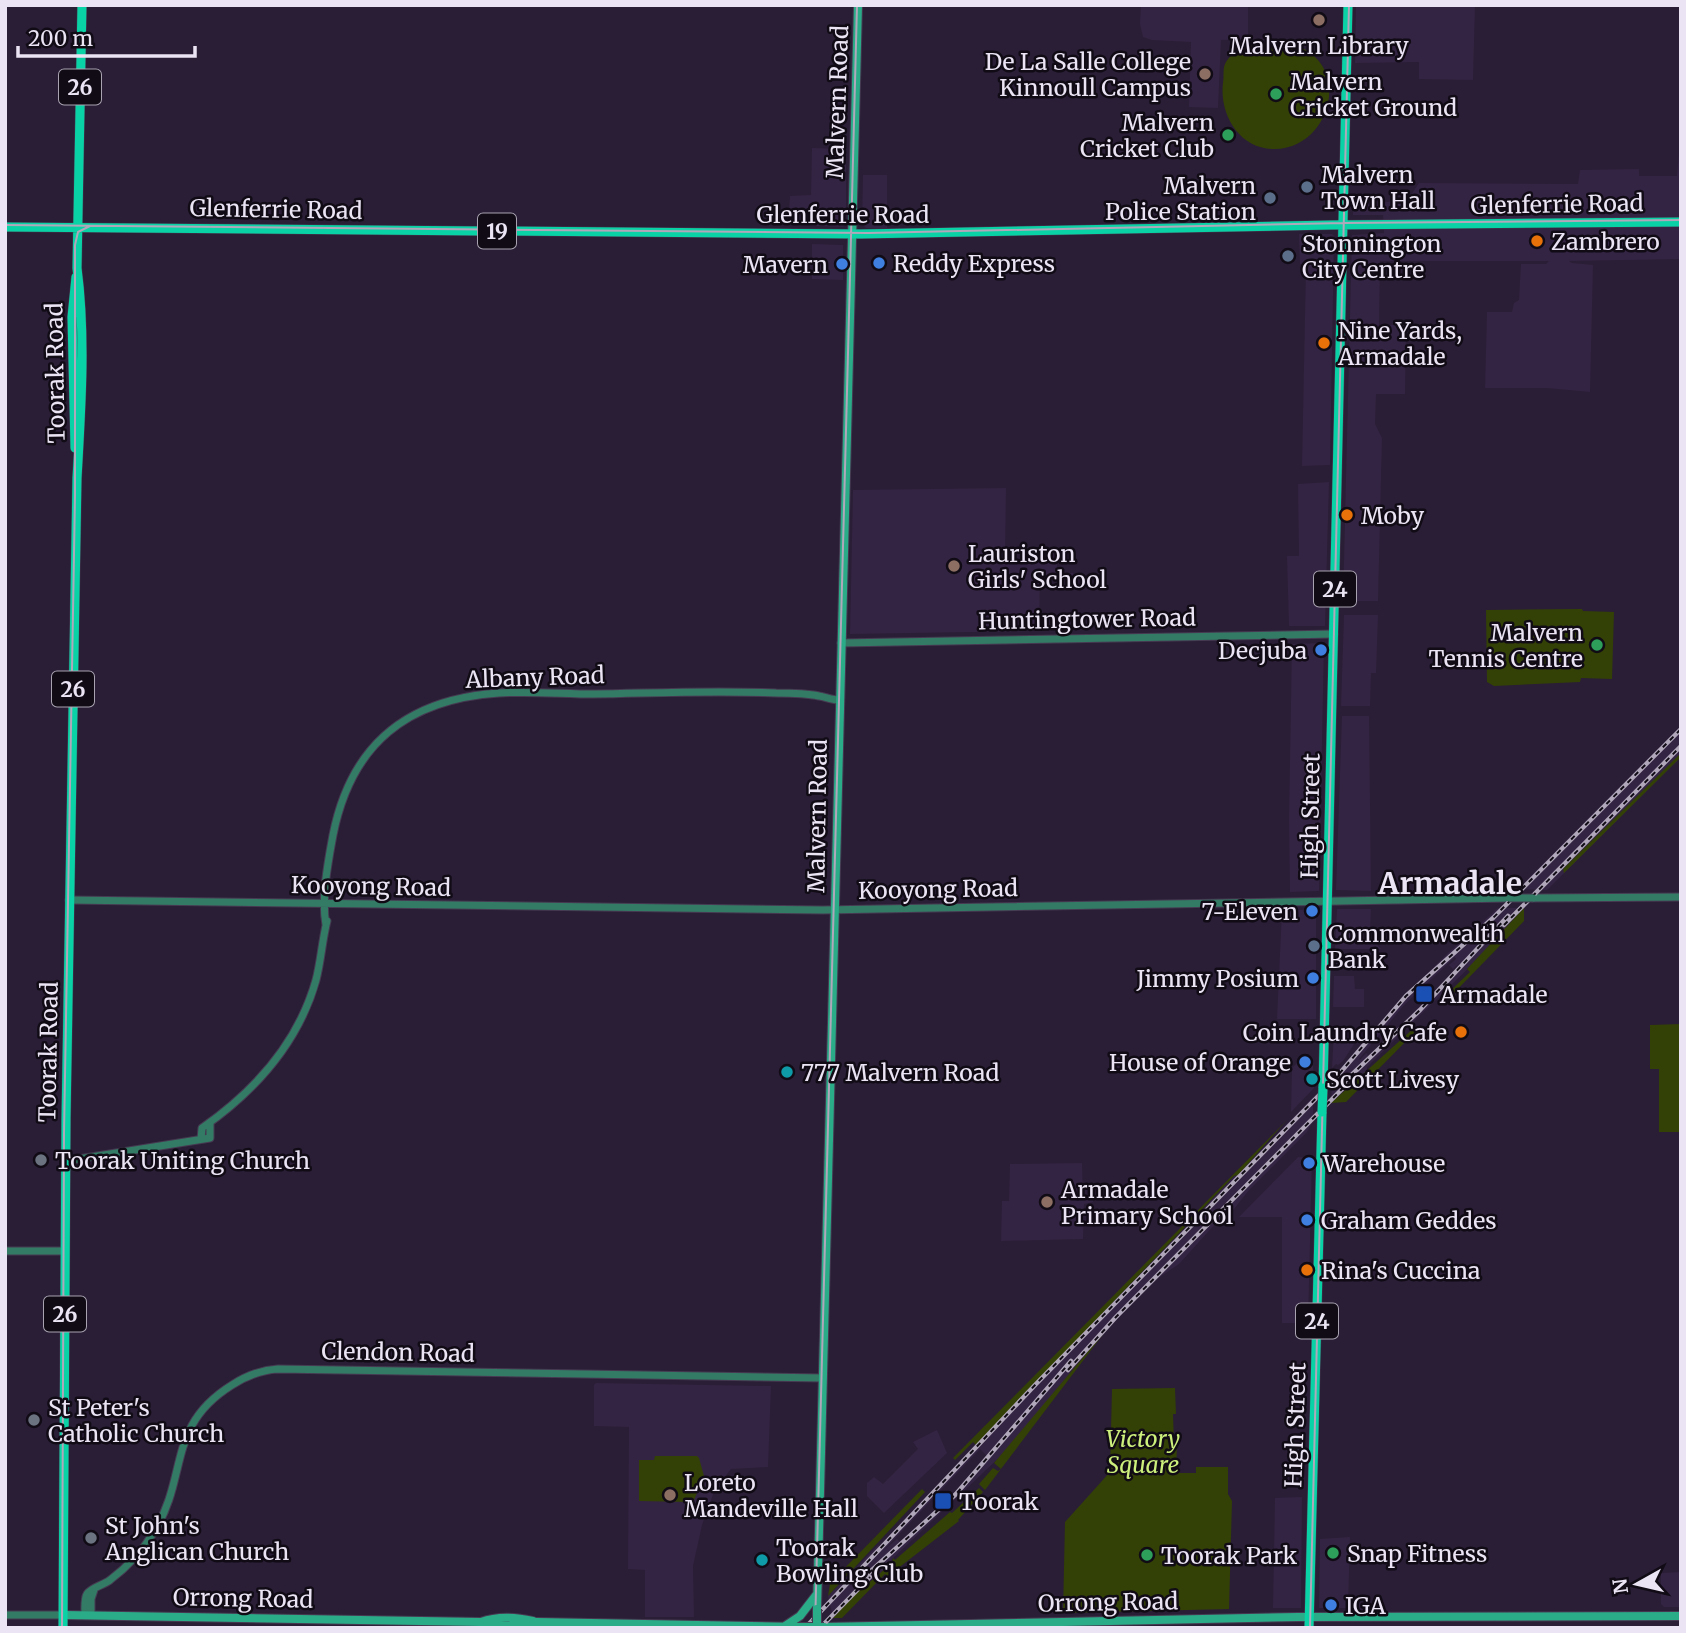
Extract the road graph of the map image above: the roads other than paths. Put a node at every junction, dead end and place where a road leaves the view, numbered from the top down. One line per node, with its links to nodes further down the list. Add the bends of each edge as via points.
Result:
1 (82, 5): 7 (main road, Toorak Road / 26)
2 (858, 5): 8 (main road, Malvern Road)
3 (1348, 5): 5 (main road, High Street / 24)
4 (1681, 222): 5 (main road, Glenferrie Road / 19)
5 (1343, 225): 8 (main road, Glenferrie Road / 19); 9 (main road, High Street / 24)
6 (5, 227): 7 (main road, Glenferrie Road / 19)
7 (78, 227): 8 (main road, Glenferrie Road / 19); 14 (main road, Toorak Road / 26, via 82,418)
8 (852, 234): 10 (main road, Malvern Road)
9 (1334, 634): 10 (street, Huntingtower Road); 13 (main road, High Street / 24)
10 (841, 643): 11 (main road, Malvern Road)
11 (840, 697): 15 (street, Albany Road, via 732,691 518,692 467,697 424,709 380,738 356,770 336,820); 16 (main road, Malvern Road)
12 (1681, 897): 13 (street, Kooyong Road, bridge)
13 (1327, 900): 16 (street, Kooyong Road); 28 (main road, High Street / 24, bridge)
14 (69, 901): 15 (street, Kooyong Road); 19 (main road, Toorak Road / 26)
15 (326, 905): 16 (street, Kooyong Road); 17 (street, Albany Road, via 315,984 303,1016 287,1045 248,1093)
16 (834, 910): 22 (main road, Malvern Road)
17 (211, 1123): 18 (street, Albany Road, via 202,1128); 18 (street, via 210,1138)
18 (201, 1139): 19 (street)
19 (65, 1161): 21 (main road, Toorak Road / 26)
20 (5, 1251): 21 (street)
21 (65, 1251): 25 (main road, Toorak Road / 26)
22 (823, 1378): 23 (main road, Malvern Road); 26 (street, Clendon Road, via 260,1372 240,1380 204,1406 186,1435 173,1492 152,1536 114,1577 86,1597)
23 (817, 1594): 29 (main road, via 800,1616); 31 (main road, Malvern Road, bridge)
24 (5, 1615): 25 (street, Orrong Road)
25 (63, 1615): 26 (main road, Orrong Road); 33 (main road, Toorak Road / 26)
26 (88, 1615): 29 (main road, Orrong Road, via 481,1622 491,1618)
27 (1681, 1616): 28 (main road, Orrong Road)
28 (1309, 1617): 32 (main road, Orrong Road); 34 (main road, High Street / 24)
29 (782, 1627): 30 (main road, Orrong Road)
30 (802, 1627): 31 (main road, Orrong Road, bridge)
31 (817, 1627): 32 (main road, Orrong Road, bridge)
32 (824, 1627)
33 (63, 1628)
34 (1309, 1628)

